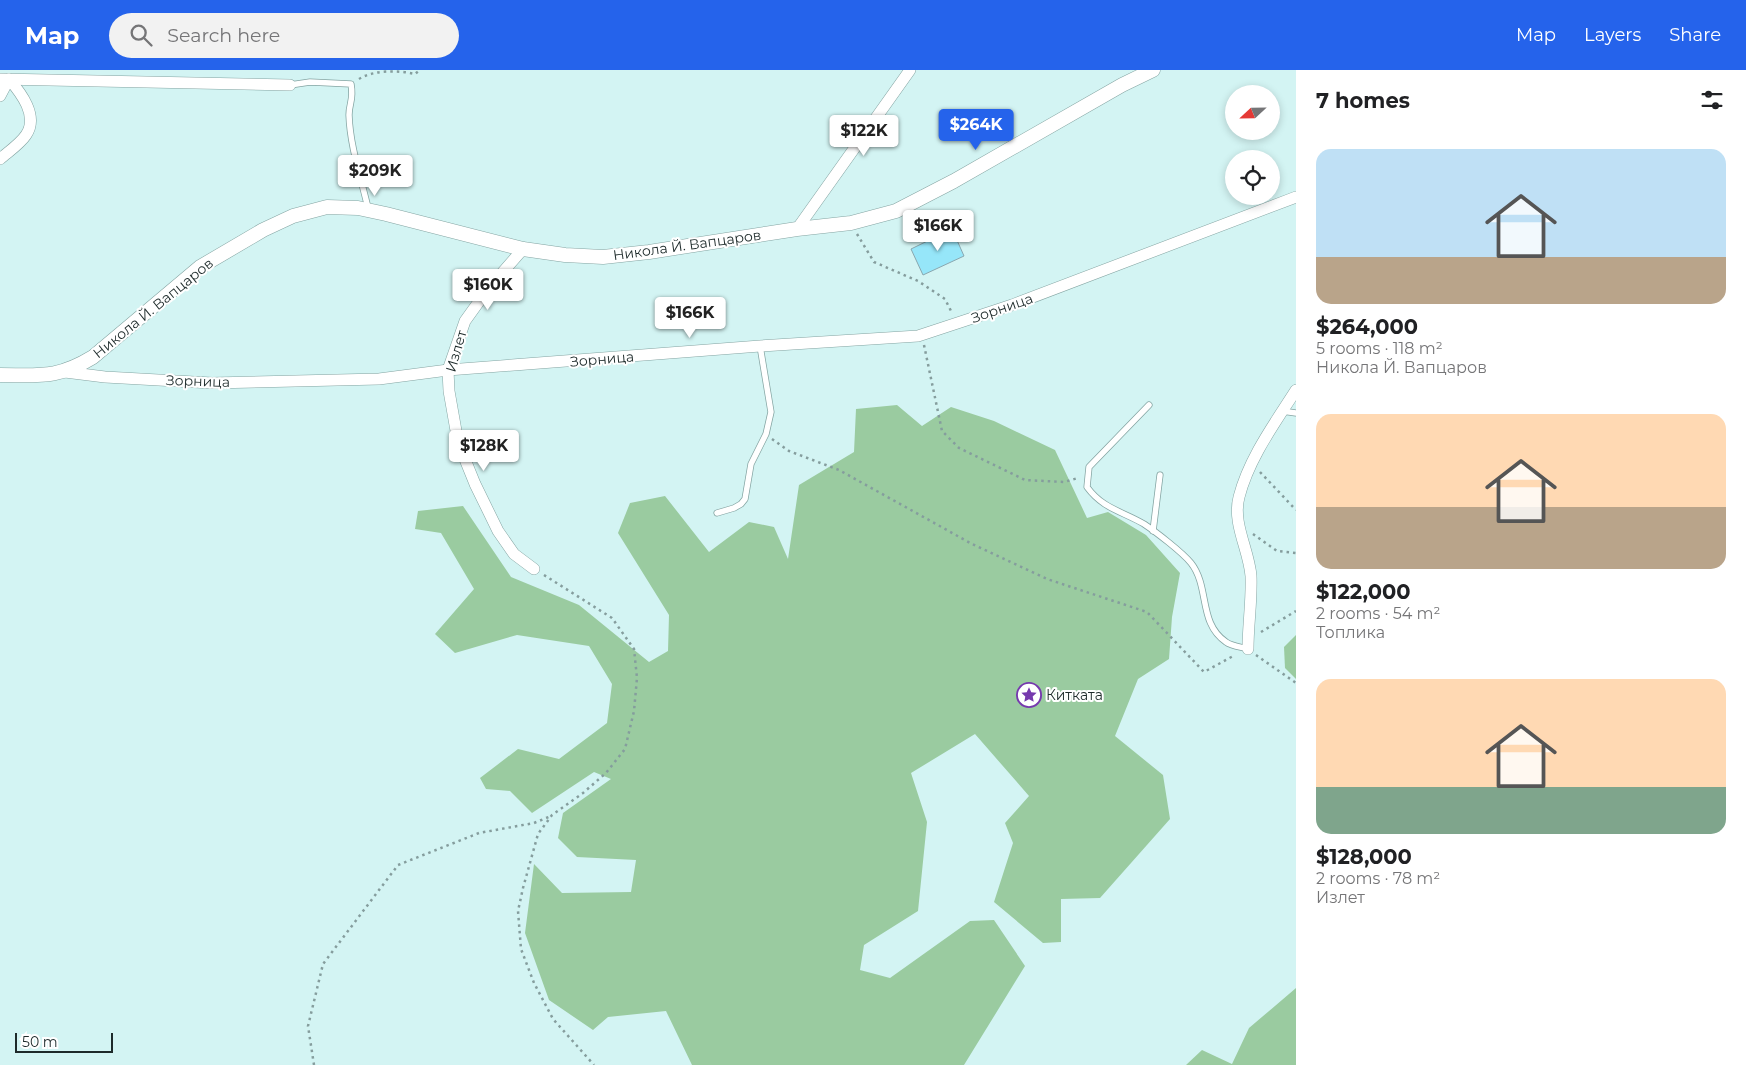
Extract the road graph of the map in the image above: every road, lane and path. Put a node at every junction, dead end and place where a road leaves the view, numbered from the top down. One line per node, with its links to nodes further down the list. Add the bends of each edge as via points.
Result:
1 (420, 70): 5 (path, via 415,74 365,75)
2 (910, 70): 12 (street)
3 (1152, 70): 11 (street, Никола Й. Вапцаров, via 896,211)
4 (5, 79): 6 (street); 7 (street); 8 (street, via 24,97 30,128 26,137)
5 (351, 84): 6 (lane, via 310,82); 10 (lane, via 354,96 349,113 352,139)
6 (290, 85)
7 (0, 96)
8 (0, 159)
9 (1296, 197): 14 (street, Зорница)
10 (369, 210): 13 (street, Никола Й. Вапцаров); 18 (street, Никола Й. Вапцаров, via 327,207 293,216 263,230 200,267 93,357)
11 (851, 223): 12 (street, Никола Й. Вапцаров); 14 (path, via 874,262 918,281 945,299)
12 (797, 228): 13 (street, Никола Й. Вапцаров, via 650,252 603,256)
13 (523, 249): 17 (street, Излет, via 466,321)
14 (957, 324): 15 (street, Зорница)
15 (918, 336): 16 (street, Зорница); 26 (path, via 925,347 942,430 958,448 1025,480 1064,482)
16 (760, 346): 17 (street, Зорница); 24 (lane, via 771,412)
17 (448, 370): 18 (street, Зорница, via 379,379 212,383); 33 (street, Излет, via 454,429 475,484 498,531 514,554)
18 (64, 372): 19 (street, Никола Й. Вапцаров)
19 (0, 375)
20 (1296, 390): 22 (street)
21 (1149, 404): 26 (lane, via 1089,467)
22 (1282, 411): 23 (lane); 25 (street)
23 (1296, 413)
24 (766, 434): 29 (lane, via 750,464 745,498 734,508); 35 (path, via 790,451 839,470 972,544 1047,579 1147,612 1204,672)
25 (1253, 462): 28 (path); 30 (street, via 1239,498)
26 (1087, 475): 31 (lane, via 1086,487 1095,499 1144,524)
27 (1160, 476): 31 (lane)
28 (1296, 510)
29 (717, 513)
30 (1239, 523): 32 (path, via 1277,551); 35 (street, via 1251,577)
31 (1153, 532): 35 (lane, via 1196,570 1202,581 1205,609 1212,628 1226,642)
32 (1296, 553)
33 (534, 569): 37 (path, via 612,618 634,649 637,678 634,711 625,749 606,773)
34 (1296, 611): 35 (path)
35 (1248, 643): 36 (path)
36 (1296, 683)
37 (552, 815): 38 (path, via 534,823 479,833 398,865 323,964 308,1026); 39 (path, via 538,834 523,888 518,911 521,949 534,983 553,1018)
38 (314, 1065)
39 (594, 1065)

